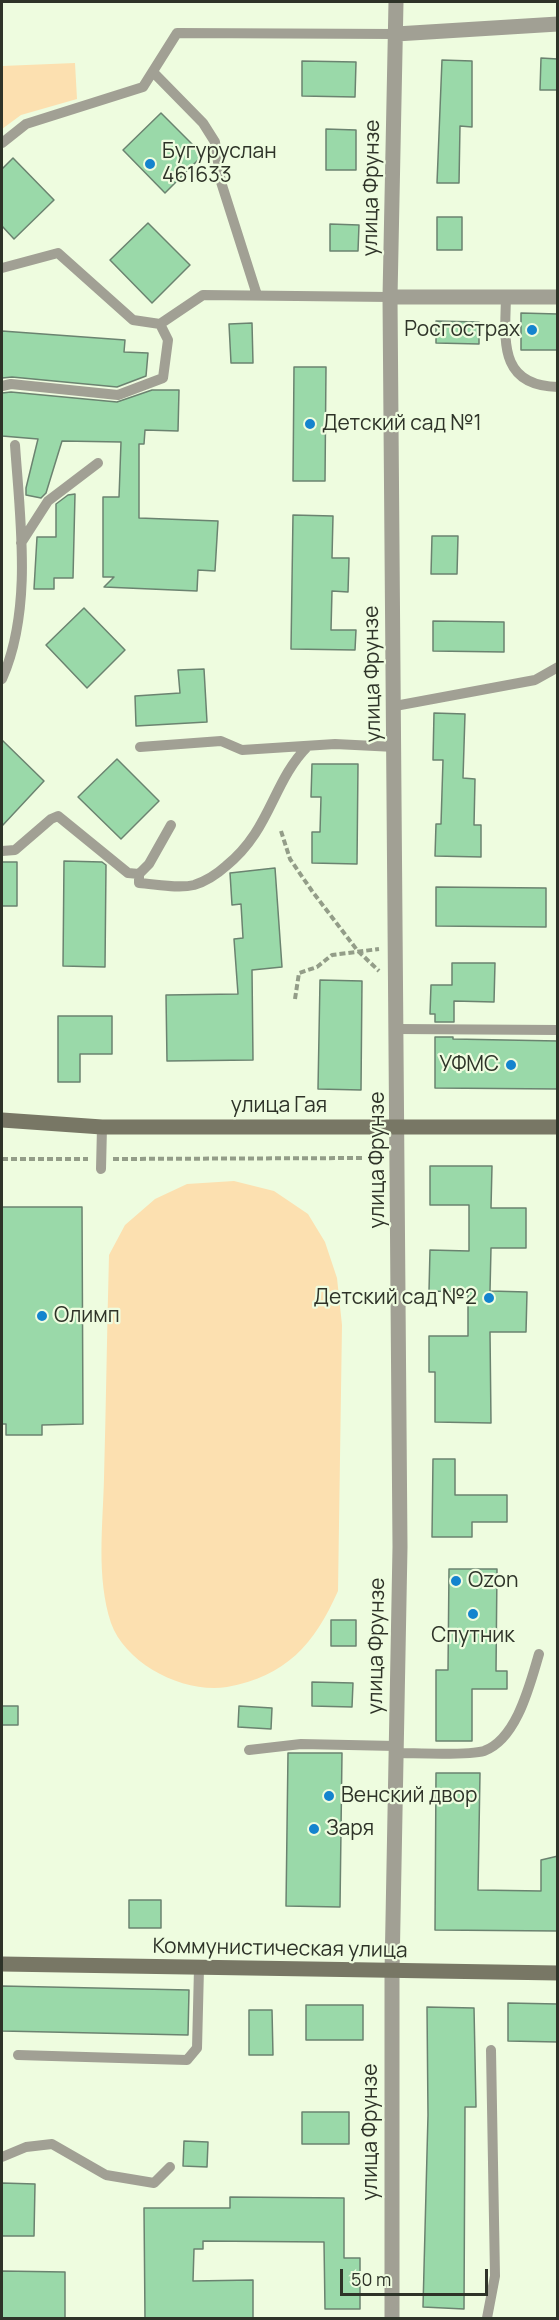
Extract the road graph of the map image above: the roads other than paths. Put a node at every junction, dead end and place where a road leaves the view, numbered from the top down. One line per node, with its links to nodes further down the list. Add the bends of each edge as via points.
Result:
1 (396, 2): 3 (street, улица Фрунзе)
2 (558, 24): 3 (street)
3 (396, 34): 4 (lane, via 177,33); 8 (street, улица Фрунзе)
4 (153, 72): 5 (lane, via 143,87 26,124); 7 (lane, via 203,123 215,142 221,182)
5 (2, 143)
6 (2, 268): 11 (lane, via 58,254 133,320)
7 (257, 296): 8 (lane); 11 (lane, via 203,295)
8 (390, 297): 9 (street); 19 (street, улица Фрунзе)
9 (506, 297): 10 (street); 13 (lane, via 505,350 512,368 527,380)
10 (558, 297)
11 (160, 324): 12 (lane, via 168,340 164,378 118,395)
12 (2, 386)
13 (558, 387)
14 (15, 445): 16 (lane)
15 (98, 463): 16 (lane, via 48,501)
16 (21, 543): 18 (lane, via 23,576 9,661)
17 (558, 667): 19 (lane, via 535,680)
18 (2, 679)
19 (395, 706): 22 (street, улица Фрунзе)
20 (308, 746): 21 (lane, via 242,750 221,741); 22 (lane); 25 (lane, via 293,760 256,836 210,879 192,886 139,883)
21 (140, 747)
22 (395, 747): 26 (street, улица Фрунзе)
23 (171, 825): 25 (lane, via 150,864)
24 (2, 851): 25 (lane, via 15,850 58,816 128,873)
25 (139, 874)
26 (398, 1029): 27 (lane); 30 (street, улица Фрунзе)
27 (558, 1030)
28 (2, 1120): 29 (street, улица Гая)
29 (102, 1126): 30 (street, улица Гая); 32 (lane)
30 (398, 1127): 31 (street, улица Гая); 34 (street, улица Фрунзе, via 400,1547)
31 (558, 1127)
32 (101, 1164)
33 (539, 1654): 34 (lane, via 528,1692 510,1731 484,1751)
34 (396, 1749): 35 (lane, via 302,1744); 38 (street, улица Фрунзе)
35 (249, 1750)
36 (2, 1964): 37 (street, Коммунистическая улица)
37 (199, 1968): 38 (street, Коммунистическая улица); 41 (lane, via 197,2048 186,2060)
38 (392, 1972): 39 (street, Коммунистическая улица); 44 (street, улица Фрунзе)
39 (558, 1973)
40 (491, 2050): 45 (lane, via 495,2276)
41 (18, 2055)
42 (2, 2157): 43 (lane, via 26,2147 52,2144 106,2175 154,2182)
43 (170, 2167)
44 (392, 2319)
45 (487, 2319)

